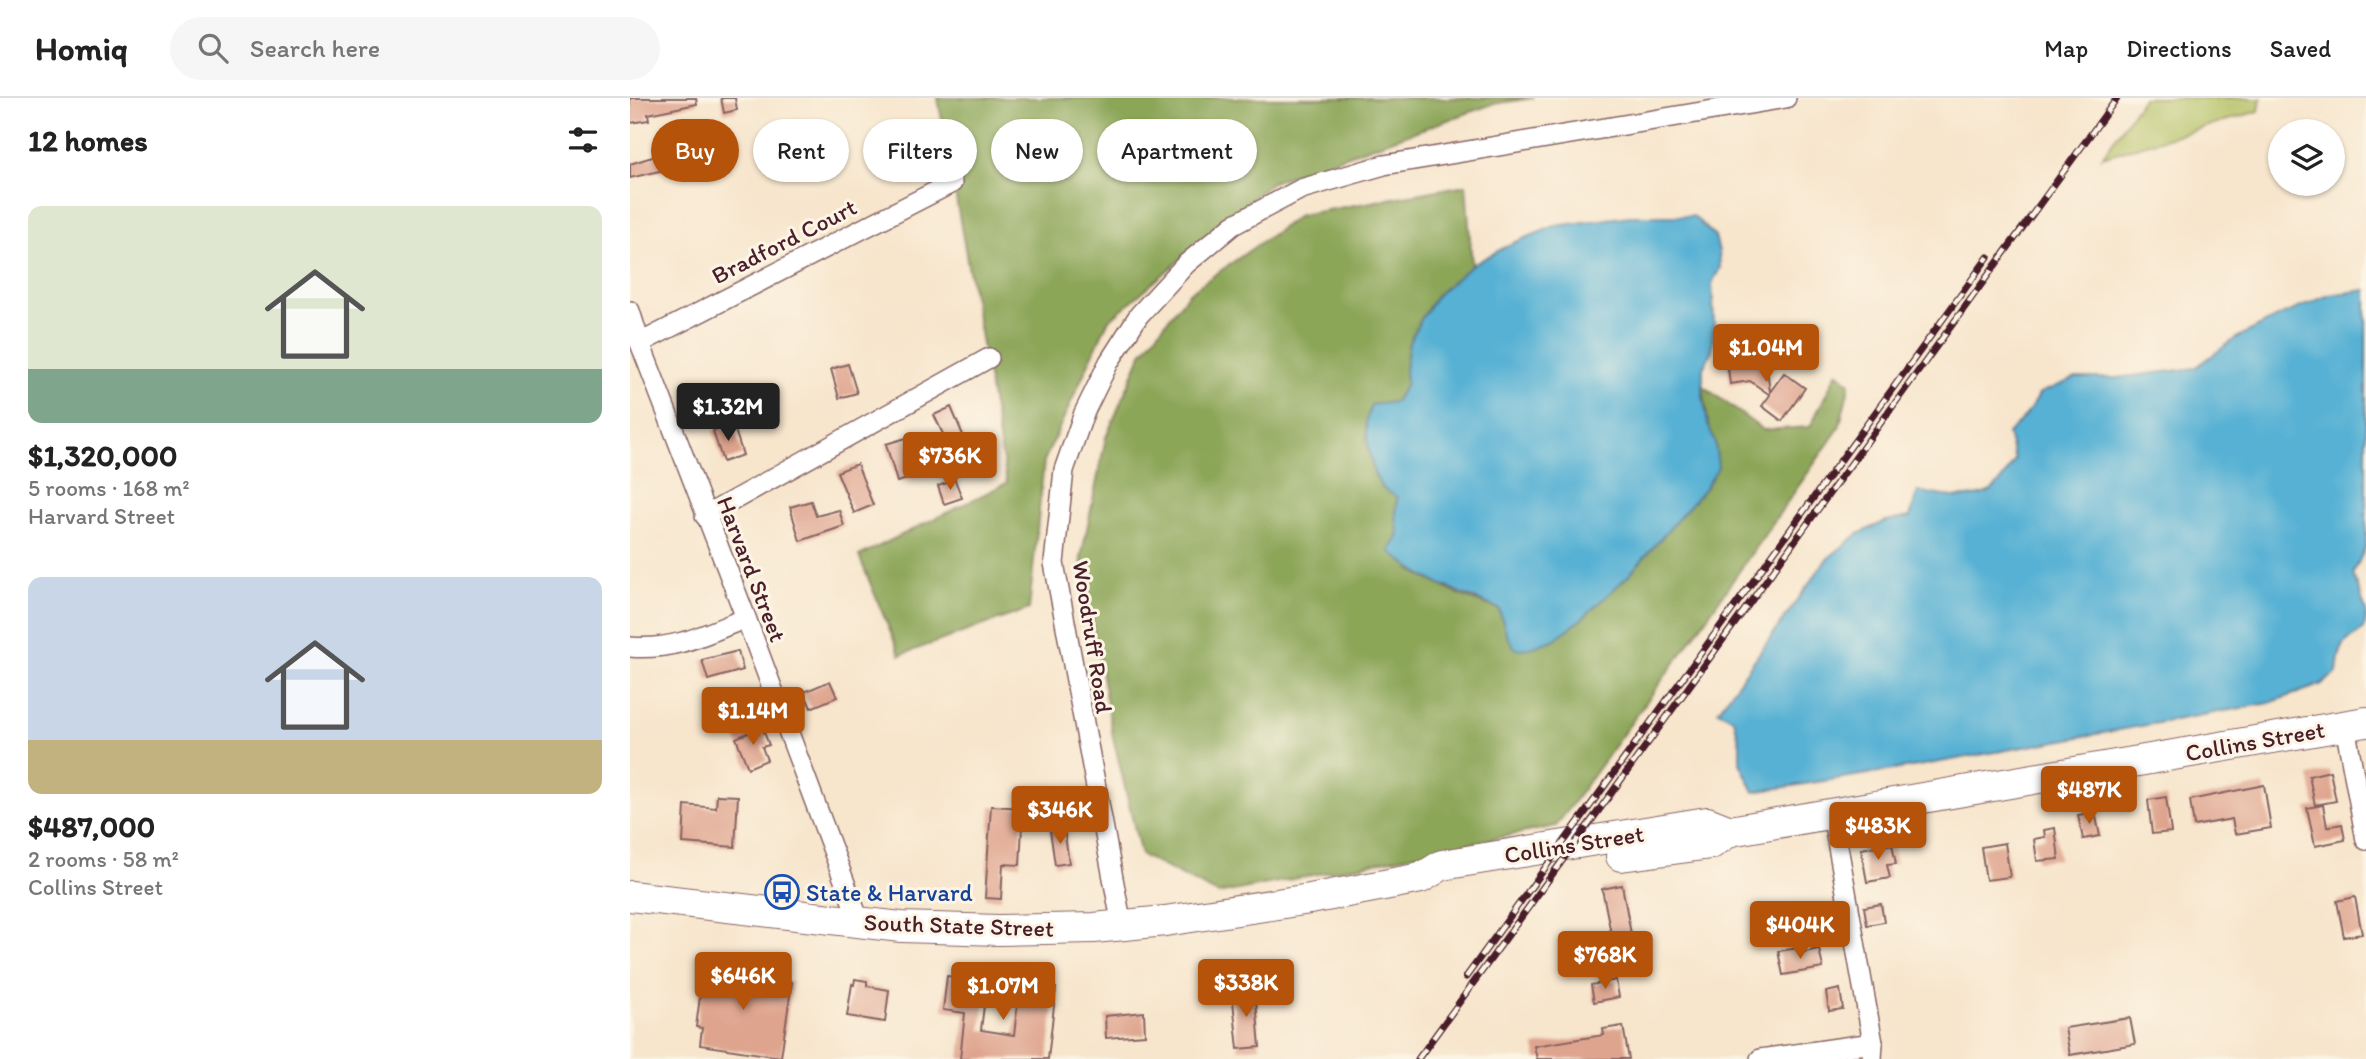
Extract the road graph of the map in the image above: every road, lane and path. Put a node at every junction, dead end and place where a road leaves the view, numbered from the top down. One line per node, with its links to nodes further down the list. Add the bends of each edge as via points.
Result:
1 (1786, 98): 14 (street, Woodruff Road, via 1384,165 1301,189 1233,225 1186,264 1139,315 1109,362 1064,470 1054,563)
2 (951, 183): 4 (street, Bradford Court)
3 (630, 312): 4 (street, Harvard Street)
4 (640, 343): 6 (street, Harvard Street)
5 (989, 358): 6 (street)
6 (705, 516): 7 (street, Harvard Street)
7 (746, 618): 8 (street, via 685,642 655,649); 13 (street, Harvard Street)
8 (630, 647)
9 (2356, 724): 10 (main road, Collins Street); 11 (street)
10 (1832, 813): 14 (main road, Collins Street, via 1730,831 1711,844 1446,885 1421,878); 15 (street)
11 (2366, 840)
12 (630, 897): 13 (main road, South State Street)
13 (860, 923): 14 (main road, South State Street, via 999,930)
14 (1122, 926)
15 (1873, 1051): 16 (street)
16 (1760, 1059)

